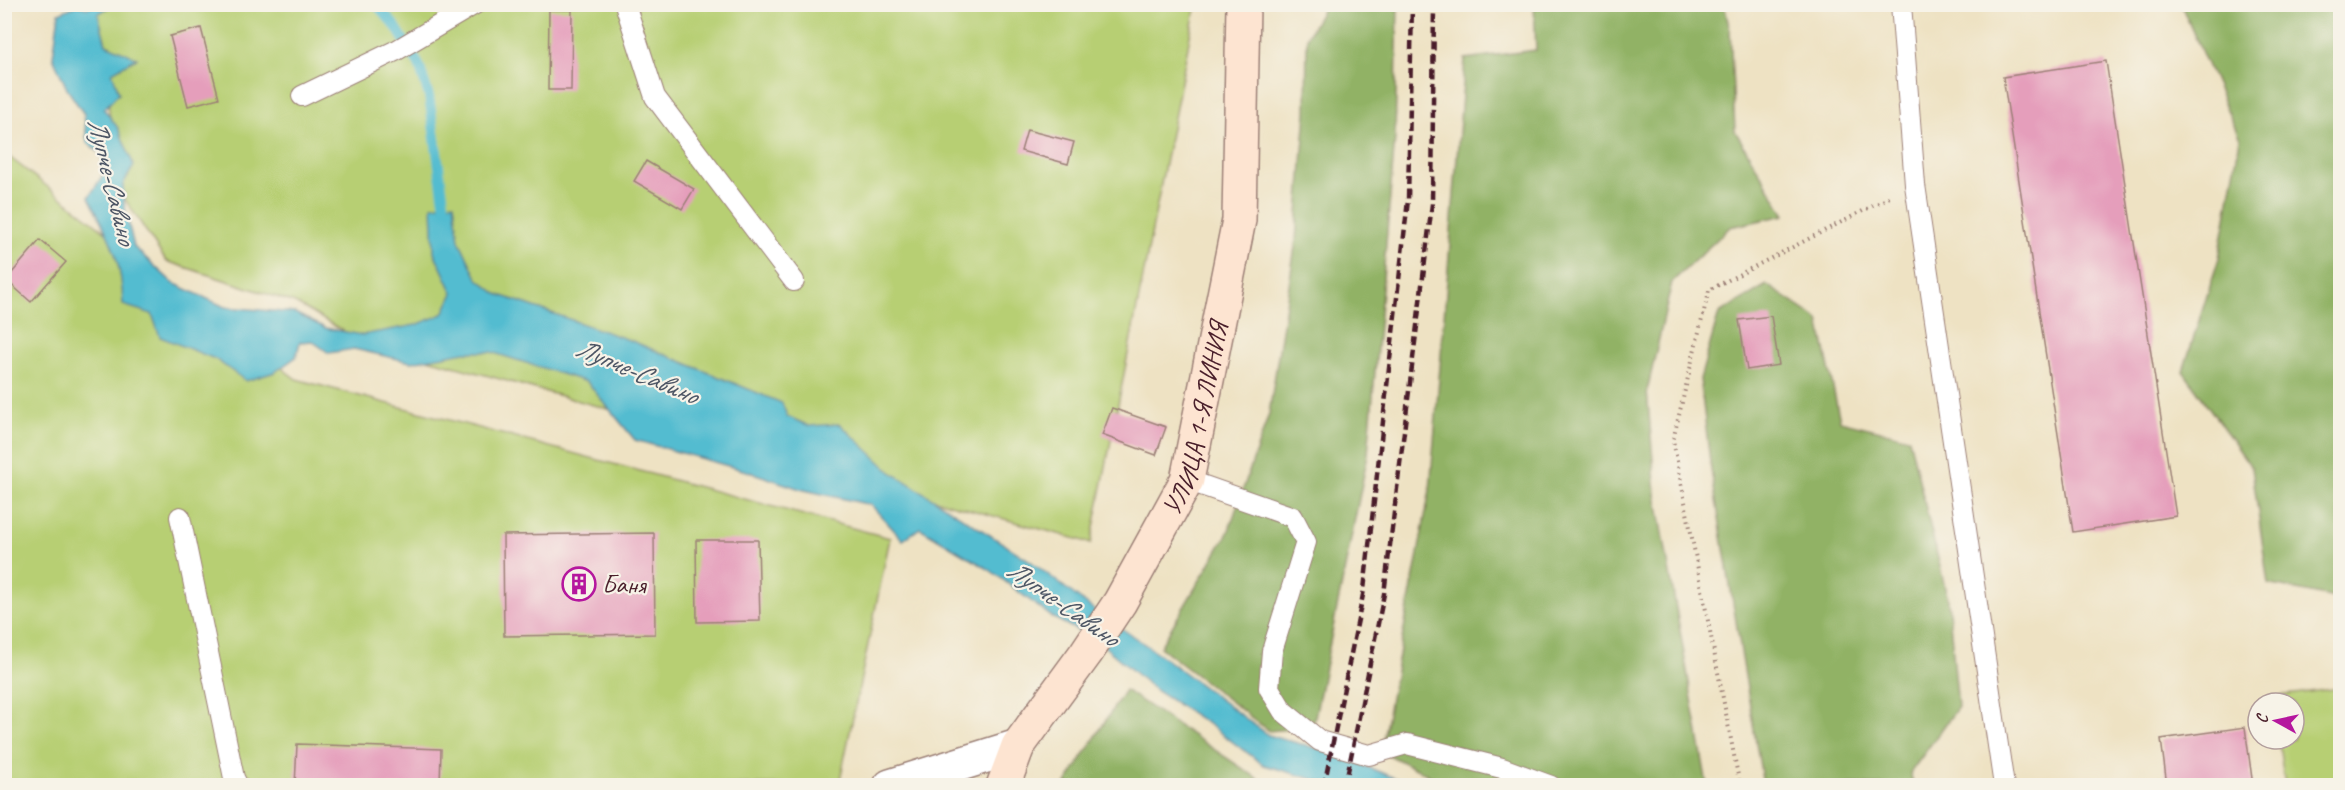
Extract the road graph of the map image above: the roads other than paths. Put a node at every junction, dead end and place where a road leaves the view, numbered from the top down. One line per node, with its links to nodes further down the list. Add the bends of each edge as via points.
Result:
1 (475, 4): 5 (lane, via 397,50)
2 (625, 4): 6 (lane, via 655,97)
3 (1243, 4): 7 (street, УЛИЦА 1-Я ЛИНИЯ, via 1239,220)
4 (1901, 4): 14 (lane, via 1915,185)
5 (302, 96)
6 (794, 281)
7 (1187, 480): 9 (street, УЛИЦА 1-Я ЛИНИЯ, via 1120,602); 13 (lane, via 1293,517 1306,542 1272,651 1269,688 1283,711 1320,741 1369,755 1407,744 1502,768)
8 (180, 516): 10 (lane)
9 (1018, 746): 11 (street); 12 (street, УЛИЦА 1-Я ЛИНИЯ)
10 (238, 786)
11 (890, 786)
12 (1003, 786)
13 (1551, 786)
14 (2004, 786)

